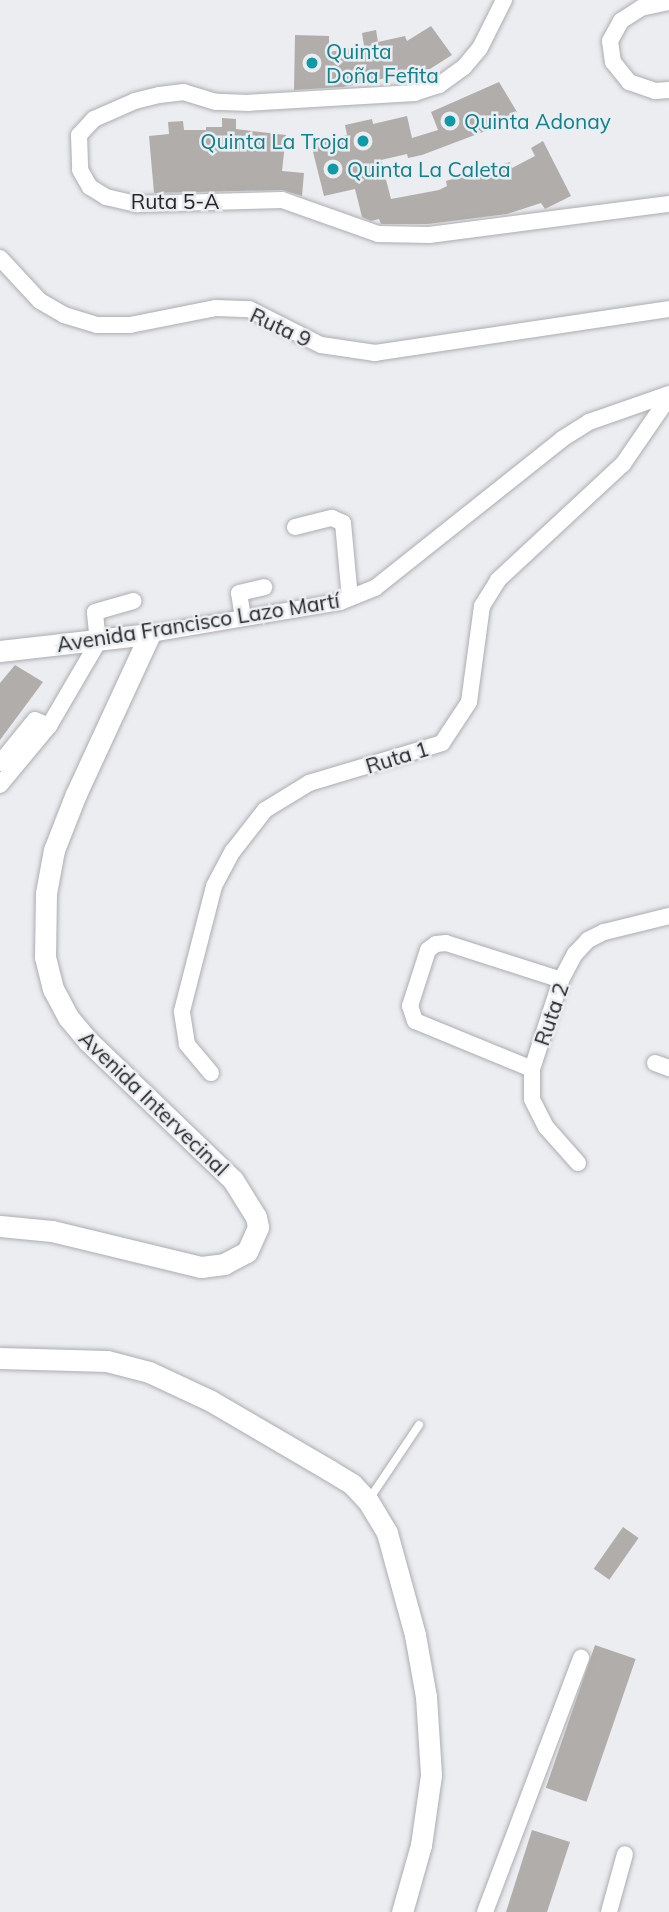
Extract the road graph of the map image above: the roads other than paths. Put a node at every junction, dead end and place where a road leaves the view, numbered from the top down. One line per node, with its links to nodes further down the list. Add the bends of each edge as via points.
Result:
1 (504, 0): 4 (street, Ruta 5-A, via 480,48 439,85 415,93 249,103 216,102 184,92 159,95 94,119 79,135 80,170 98,192 137,204 282,200 378,234 429,235)
2 (669, 2): 3 (street, via 641,8 621,21 610,41 613,62 629,82 655,91)
3 (669, 90)
4 (669, 204)
5 (2, 268): 6 (street, Ruta 9, via 40,301 64,315 97,325 130,325 216,308 249,309 321,345 375,353)
6 (669, 309)
7 (669, 395): 10 (street, Avenida Francisco Lazo Martí, via 589,422 562,439 375,587); 22 (street, Ruta 1, via 623,464 498,580 482,606 469,702 442,743 309,783 265,810 233,851 214,886 182,1011 187,1044)
8 (295, 527): 10 (street, via 332,518 343,523)
9 (264, 587): 12 (street, via 239,593)
10 (350, 598): 12 (street, Avenida Francisco Lazo Martí)
11 (133, 601): 14 (street, via 94,612)
12 (243, 618): 13 (street, Avenida Francisco Lazo Martí)
13 (150, 634): 14 (main road, Avenida Francisco Lazo Martí); 24 (main road, Avenida Intervecinal, via 54,850 46,893 45,957 53,989 68,1017 233,1180 258,1227 247,1252 224,1264 201,1267 52,1231)
14 (98, 642): 15 (main road, Avenida Francisco Lazo Martí); 16 (street)
15 (0, 651)
16 (49, 726): 17 (street, via 35,720); 18 (street)
17 (0, 763)
18 (0, 785)
19 (669, 916): 20 (street, Ruta 2, via 588,940)
20 (561, 980): 21 (street, Ruta 2); 21 (street, via 446,943 428,950 410,1006 415,1021)
21 (532, 1069): 23 (street, Ruta 2, via 532,1099 538,1113)
22 (211, 1073)
23 (579, 1163)
24 (0, 1226)
25 (0, 1358): 27 (main road, via 107,1361 149,1372 211,1401 329,1470)
26 (419, 1424): 27 (lane)
27 (368, 1501): 30 (main road, via 387,1533 415,1635 426,1697 431,1775 421,1845)
28 (581, 1658): 31 (street)
29 (625, 1854): 32 (street)
30 (402, 1912)
31 (485, 1912)
32 (609, 1912)

